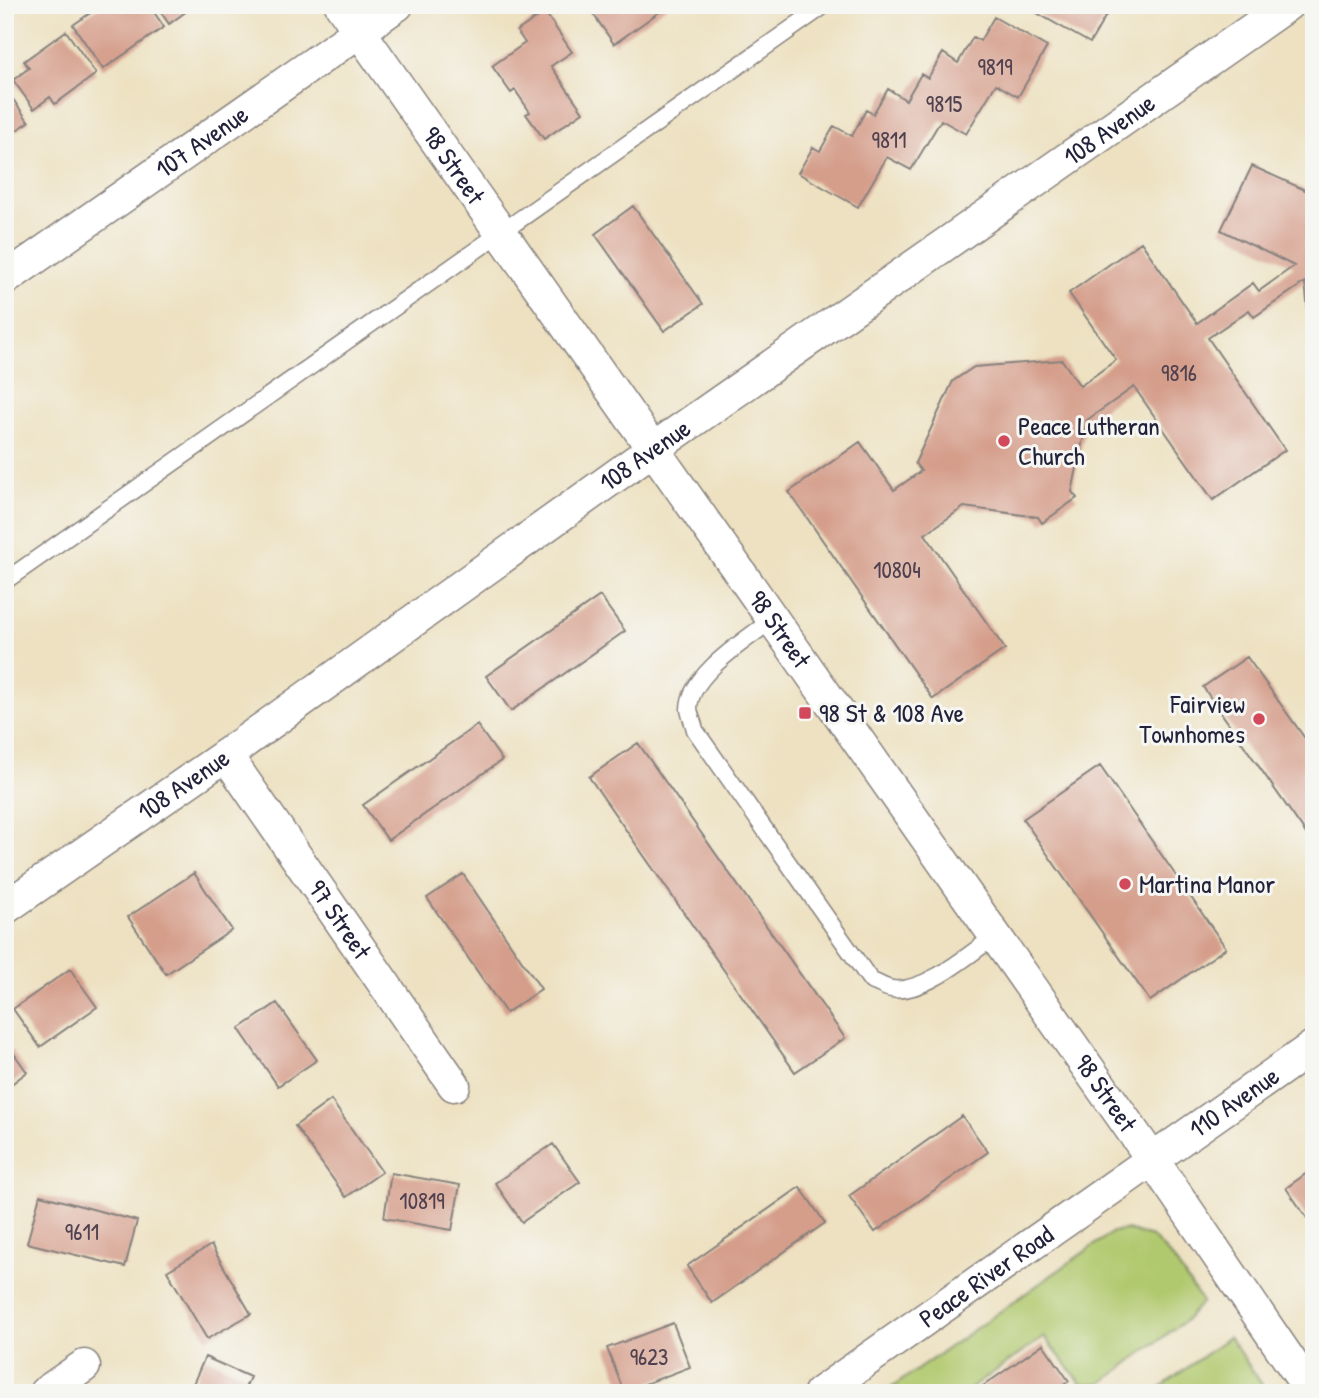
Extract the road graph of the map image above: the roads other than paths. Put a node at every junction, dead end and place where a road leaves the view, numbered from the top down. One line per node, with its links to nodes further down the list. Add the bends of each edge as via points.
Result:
1 (341, 5): 5 (street, 98 Street)
2 (397, 5): 5 (street, 107 Avenue)
3 (825, 5): 6 (lane)
4 (1287, 5): 8 (street, 108 Avenue)
5 (359, 31): 6 (street, 98 Street); 7 (street, 107 Avenue)
6 (500, 233): 8 (street, 98 Street); 9 (lane)
7 (5, 279)
8 (653, 449): 10 (street, 98 Street); 11 (street, 108 Avenue)
9 (5, 581)
10 (773, 619): 13 (street, 98 Street); 13 (lane, via 710,670 694,689 689,710 695,730 871,981 892,989 913,988)
11 (226, 755): 12 (street, 108 Avenue); 15 (street, 97 Street)
12 (5, 908)
13 (995, 936): 16 (street, 98 Street)
14 (1314, 1046): 16 (street, 110 Avenue)
15 (454, 1085)
16 (1152, 1159): 19 (street, Peace River Road); 20 (street, 98 Street)
17 (84, 1366): 18 (street)
18 (44, 1393)
19 (820, 1393)
20 (1312, 1393)

